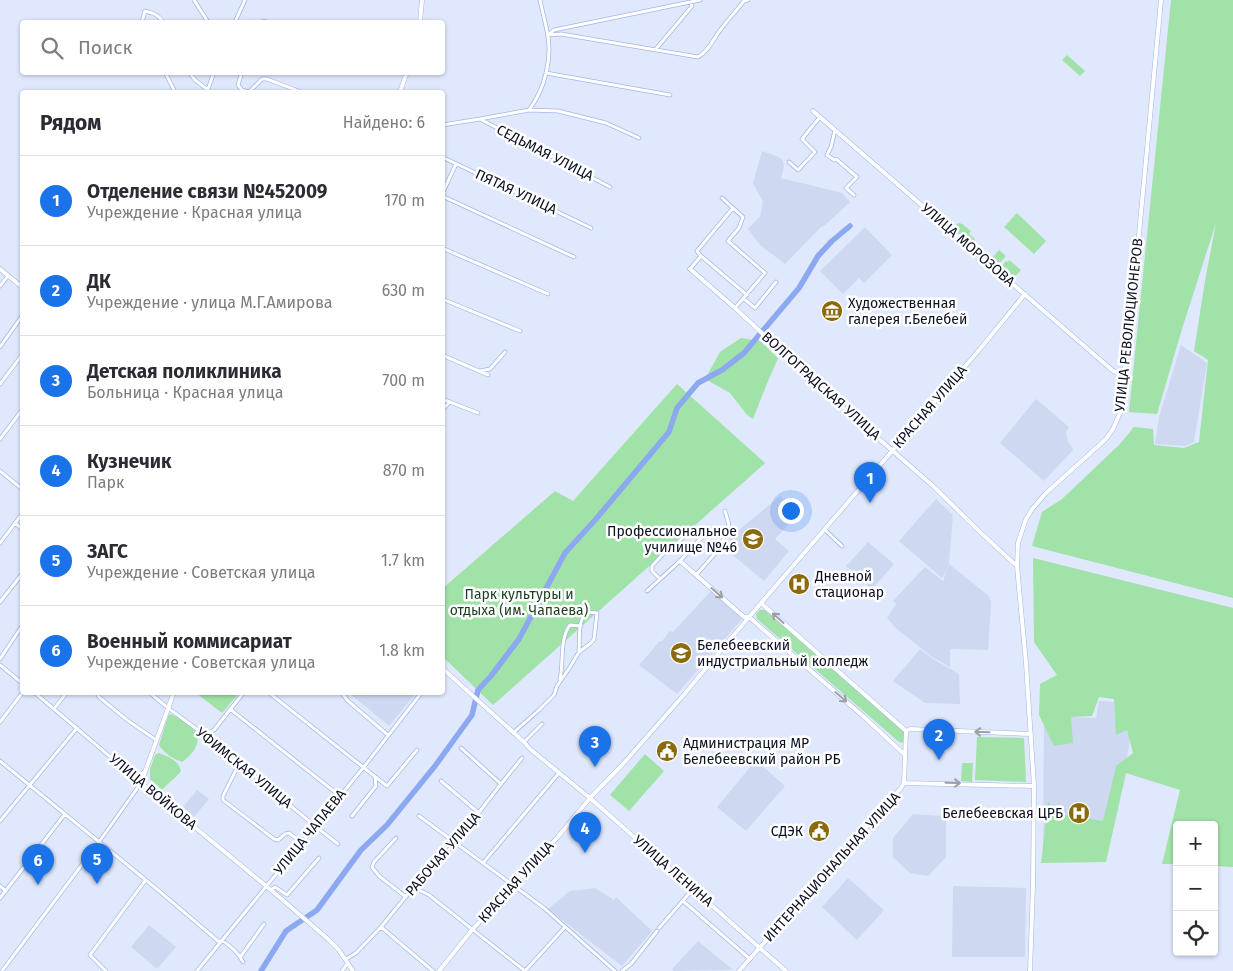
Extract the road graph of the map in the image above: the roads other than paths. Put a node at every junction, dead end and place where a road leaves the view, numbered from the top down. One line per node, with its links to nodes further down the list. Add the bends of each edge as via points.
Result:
1 (194, 0): 11 (street)
2 (245, 0): 12 (street)
3 (422, 0): 13 (street)
4 (540, 0): 14 (street)
5 (700, 0): 8 (street)
6 (748, 0): 15 (street, via 701,56)
7 (1161, 0): 70 (street, УЛИЦА РЕВОЛЮЦИОНЕРОВ)
8 (691, 2): 14 (street, via 554,30); 15 (street, via 692,6)
9 (143, 20): 10 (street, via 145,11 154,13)
10 (161, 20)
11 (207, 20)
12 (236, 20)
13 (420, 20)
14 (548, 35): 15 (street, via 561,34); 16 (street)
15 (656, 50)
16 (546, 73): 29 (street); 30 (street, via 537,100)
17 (166, 75): 22 (street)
18 (192, 75): 23 (street)
19 (213, 75): 24 (street)
20 (241, 75): 25 (street, via 238,85)
21 (406, 75): 28 (street)
22 (174, 90)
23 (206, 90)
24 (207, 90)
25 (242, 90)
26 (251, 90): 27 (street, via 262,79)
27 (296, 90)
28 (401, 90)
29 (670, 94)
30 (529, 110): 33 (street); 36 (street, via 558,111 606,123)
31 (813, 111): 32 (street, УЛИЦА МОРОЗОВА)
32 (820, 117): 35 (street, УЛИЦА МОРОЗОВА); 38 (street, via 802,139 815,152 798,170)
33 (480, 119): 34 (street); 40 (street, СЕДЬМАЯ УЛИЦА)
34 (445, 125)
35 (835, 130): 42 (street, via 827,155 834,160 836,158 857,177 846,188); 57 (street, УЛИЦА МОРОЗОВА)
36 (639, 138)
37 (445, 158): 39 (street, ПЯТАЯ УЛИЦА)
38 (789, 162)
39 (456, 164): 41 (street); 46 (street, ПЯТАЯ УЛИЦА)
40 (610, 187)
41 (445, 188)
42 (854, 195)
43 (445, 196): 49 (street)
44 (722, 198): 45 (street)
45 (733, 208): 48 (street, via 697,251); 58 (street, via 743,217 728,241 765,273)
46 (591, 228)
47 (445, 249): 56 (street)
48 (701, 256): 50 (street); 58 (street)
49 (574, 258)
50 (690, 268): 61 (street, ВОЛГОГРАДСКАЯ УЛИЦА)
51 (0, 269): 52 (street)
52 (8, 276): 54 (street); 55 (street)
53 (776, 282): 59 (street, via 755,308)
54 (20, 285)
55 (0, 286)
56 (548, 294)
57 (1025, 294): 70 (street, УЛИЦА МОРОЗОВА, via 1112,370); 78 (street, КРАСНАЯ УЛИЦА)
58 (747, 295): 59 (street)
59 (744, 299): 61 (street)
60 (445, 300): 63 (street)
61 (736, 308): 78 (street, ВОЛГОГРАДСКАЯ УЛИЦА)
62 (20, 319): 64 (street)
63 (520, 331)
64 (0, 347)
65 (505, 352): 68 (street, via 490,369)
66 (445, 355): 68 (street)
67 (20, 358): 71 (street)
68 (479, 371): 69 (street)
69 (488, 375)
70 (1125, 375): 89 (street, УЛИЦА РЕВОЛЮЦИОНЕРОВ, via 1121,406 1113,429 1033,508 1018,543)
71 (0, 384)
72 (445, 400): 73 (street)
73 (450, 402): 74 (street); 76 (street)
74 (445, 407)
75 (20, 413): 77 (street)
76 (478, 413)
77 (0, 439)
78 (893, 450): 85 (street, КРАСНАЯ УЛИЦА); 89 (street, ВОЛГОГРАДСКАЯ УЛИЦА)
79 (0, 471): 80 (street)
80 (20, 487)
81 (725, 511): 90 (street, via 729,525 721,545)
82 (20, 517): 83 (street)
83 (15, 523): 84 (street); 86 (street)
84 (20, 527)
85 (825, 530): 87 (street); 95 (street, КРАСНАЯ УЛИЦА)
86 (0, 543)
87 (842, 546)
88 (680, 561): 90 (street); 92 (street); 92 (street, via 703,536 692,527 652,566 652,571)
89 (1017, 566): 123 (street, УЛИЦА РЕВОЛЮЦИОНЕРОВ)
90 (696, 575): 96 (street, one-way to 96)
91 (20, 577): 94 (street)
92 (660, 579): 93 (street)
93 (647, 591)
94 (0, 602)
95 (762, 604): 96 (street, КРАСНАЯ УЛИЦА); 121 (street, one-way to 95)
96 (749, 617): 130 (street, one-way to 130); 147 (street, КРАСНАЯ УЛИЦА, via 640,745)
97 (580, 626): 99 (street); 99 (street, via 587,612 597,614 594,639); 104 (street, via 570,625 566,631)
98 (20, 629): 100 (street)
99 (579, 652): 104 (street)
100 (0, 658)
101 (0, 666): 103 (street)
102 (445, 671): 122 (street, УЛИЦА ЛЕНИНА)
103 (20, 681)
104 (559, 682): 122 (street, via 554,695)
105 (21, 695): 118 (street)
106 (38, 695): 115 (street, УЛИЦА ВОЙКОВА)
107 (65, 695): 115 (street)
108 (97, 695): 126 (street)
109 (153, 695): 116 (street, УФИМСКАЯ УЛИЦА)
110 (173, 695): 116 (street)
111 (242, 695): 117 (street)
112 (272, 695): 134 (street)
113 (344, 695): 125 (street)
114 (420, 695): 125 (street, УЛИЦА ЧАПАЕВА)
115 (54, 708): 120 (street, УЛИЦА ВОЙКОВА)
116 (168, 708): 124 (street, УФИМСКАЯ УЛИЦА); 126 (street)
117 (230, 709): 124 (street, via 214,730); 146 (street)
118 (0, 722)
119 (542, 724): 127 (street)
120 (76, 728): 137 (street, УЛИЦА ВОЙКОВА); 143 (street)
121 (906, 731): 123 (street, one-way to 121); 130 (street, ИНТЕРНАЦИОНАЛЬНАЯ УЛИЦА)
122 (513, 733): 127 (street, УЛИЦА ЛЕНИНА)
123 (1031, 734): 144 (street, УЛИЦА РЕВОЛЮЦИОНЕРОВ)
124 (205, 735): 133 (street, УФИМСКАЯ УЛИЦА)
125 (388, 735): 134 (street, УЛИЦА ЧАПАЕВА)
126 (156, 740): 135 (street)
127 (524, 742): 136 (street, УЛИЦА ЛЕНИНА)
128 (461, 748): 142 (street)
129 (416, 750): 138 (street, via 387,786)
130 (905, 755): 141 (street, ИНТЕРНАЦИОНАЛЬНАЯ УЛИЦА)
131 (522, 758): 142 (street, РАБОЧАЯ УЛИЦА)
132 (0, 761): 143 (street)
133 (239, 764): 153 (street, УФИМСКАЯ УЛИЦА); 157 (street, via 223,800 274,839 288,833)
134 (363, 768): 138 (street); 146 (street, УЛИЦА ЧАПАЕВА)
135 (146, 770): 137 (street, via 142,776); 140 (street); 145 (street, via 145,779)
136 (559, 773): 147 (street, УЛИЦА ЛЕНИНА); 160 (street)
137 (132, 775): 140 (street, УЛИЦА ВОЙКОВА)
138 (374, 776): 150 (street, via 376,786)
139 (441, 781): 148 (street)
140 (141, 783): 145 (street, УЛИЦА ВОЙКОВА); 155 (street)
141 (904, 783): 144 (street, one-way to 144); 177 (street, ИНТЕРНАЦИОНАЛЬНАЯ УЛИЦА)
142 (501, 784): 148 (street, РАБОЧАЯ УЛИЦА)
143 (30, 785): 149 (street); 152 (street)
144 (1034, 786): 194 (street, УЛИЦА РЕВОЛЮЦИОНЕРОВ)
145 (152, 791): 164 (street, УЛИЦА ВОЙКОВА)
146 (340, 796): 153 (street, УЛИЦА ЧАПАЕВА)
147 (590, 798): 162 (street, КРАСНАЯ УЛИЦА); 165 (street, УЛИЦА ЛЕНИНА)
148 (479, 813): 156 (street, РАБОЧАЯ УЛИЦА)
149 (65, 814): 155 (street); 168 (street)
150 (352, 816)
151 (419, 816): 156 (street)
152 (0, 820)
153 (315, 826): 157 (street, УЛИЦА ЧАПАЕВА); 158 (street, УФИМСКАЯ УЛИЦА)
154 (396, 838): 169 (street, via 372,867)
155 (99, 842): 161 (street); 182 (street)
156 (456, 842): 160 (street); 166 (street, РАБОЧАЯ УЛИЦА)
157 (302, 843): 164 (street, УЛИЦА ЧАПАЕВА)
158 (338, 844)
159 (319, 858): 167 (street, via 287,895 275,887)
160 (483, 864): 162 (street)
161 (145, 881): 176 (street, via 218,941); 183 (street, via 90,955)
162 (513, 885): 174 (street); 175 (street, КРАСНАЯ УЛИЦА)
163 (0, 886): 168 (street)
164 (266, 886): 167 (street, УЛИЦА ВОЙКОВА); 176 (street, УЛИЦА ЧАПАЕВА)
165 (694, 888): 171 (street); 177 (street, УЛИЦА ЛЕНИНА)
166 (413, 889): 169 (street, РАБОЧАЯ УЛИЦА); 175 (street, via 429,895)
167 (271, 890): 180 (street, УЛИЦА ВОЙКОВА, via 339,950)
168 (6, 891): 170 (street)
169 (406, 897): 173 (street, РАБОЧАЯ УЛИЦА)
170 (0, 898)
171 (683, 901): 179 (street); 191 (street)
172 (264, 924): 178 (street)
173 (381, 927): 180 (street, РАБОЧАЯ УЛИЦА); 187 (street)
174 (565, 927): 189 (street); 190 (street)
175 (472, 930): 188 (street, КРАСНАЯ УЛИЦА); 189 (street)
176 (223, 941): 178 (street); 184 (street, УЛИЦА ЧАПАЕВА)
177 (760, 948): 179 (street, ИНТЕРНАЦИОНАЛЬНАЯ УЛИЦА); 193 (street, УЛИЦА ЛЕНИНА)
178 (241, 956): 181 (street)
179 (750, 959): 192 (street, ИНТЕРНАЦИОНАЛЬНАЯ УЛИЦА)
180 (347, 961): 185 (street, РАБОЧАЯ УЛИЦА); 186 (street, УЛИЦА ВОЙКОВА)
181 (243, 962)
182 (2, 971)
183 (106, 971)
184 (197, 971)
185 (342, 971)
186 (353, 971)
187 (433, 971)
188 (439, 971)
189 (525, 971)
190 (615, 971)
191 (622, 971)
192 (739, 971)
193 (786, 971)
194 (1030, 971)

